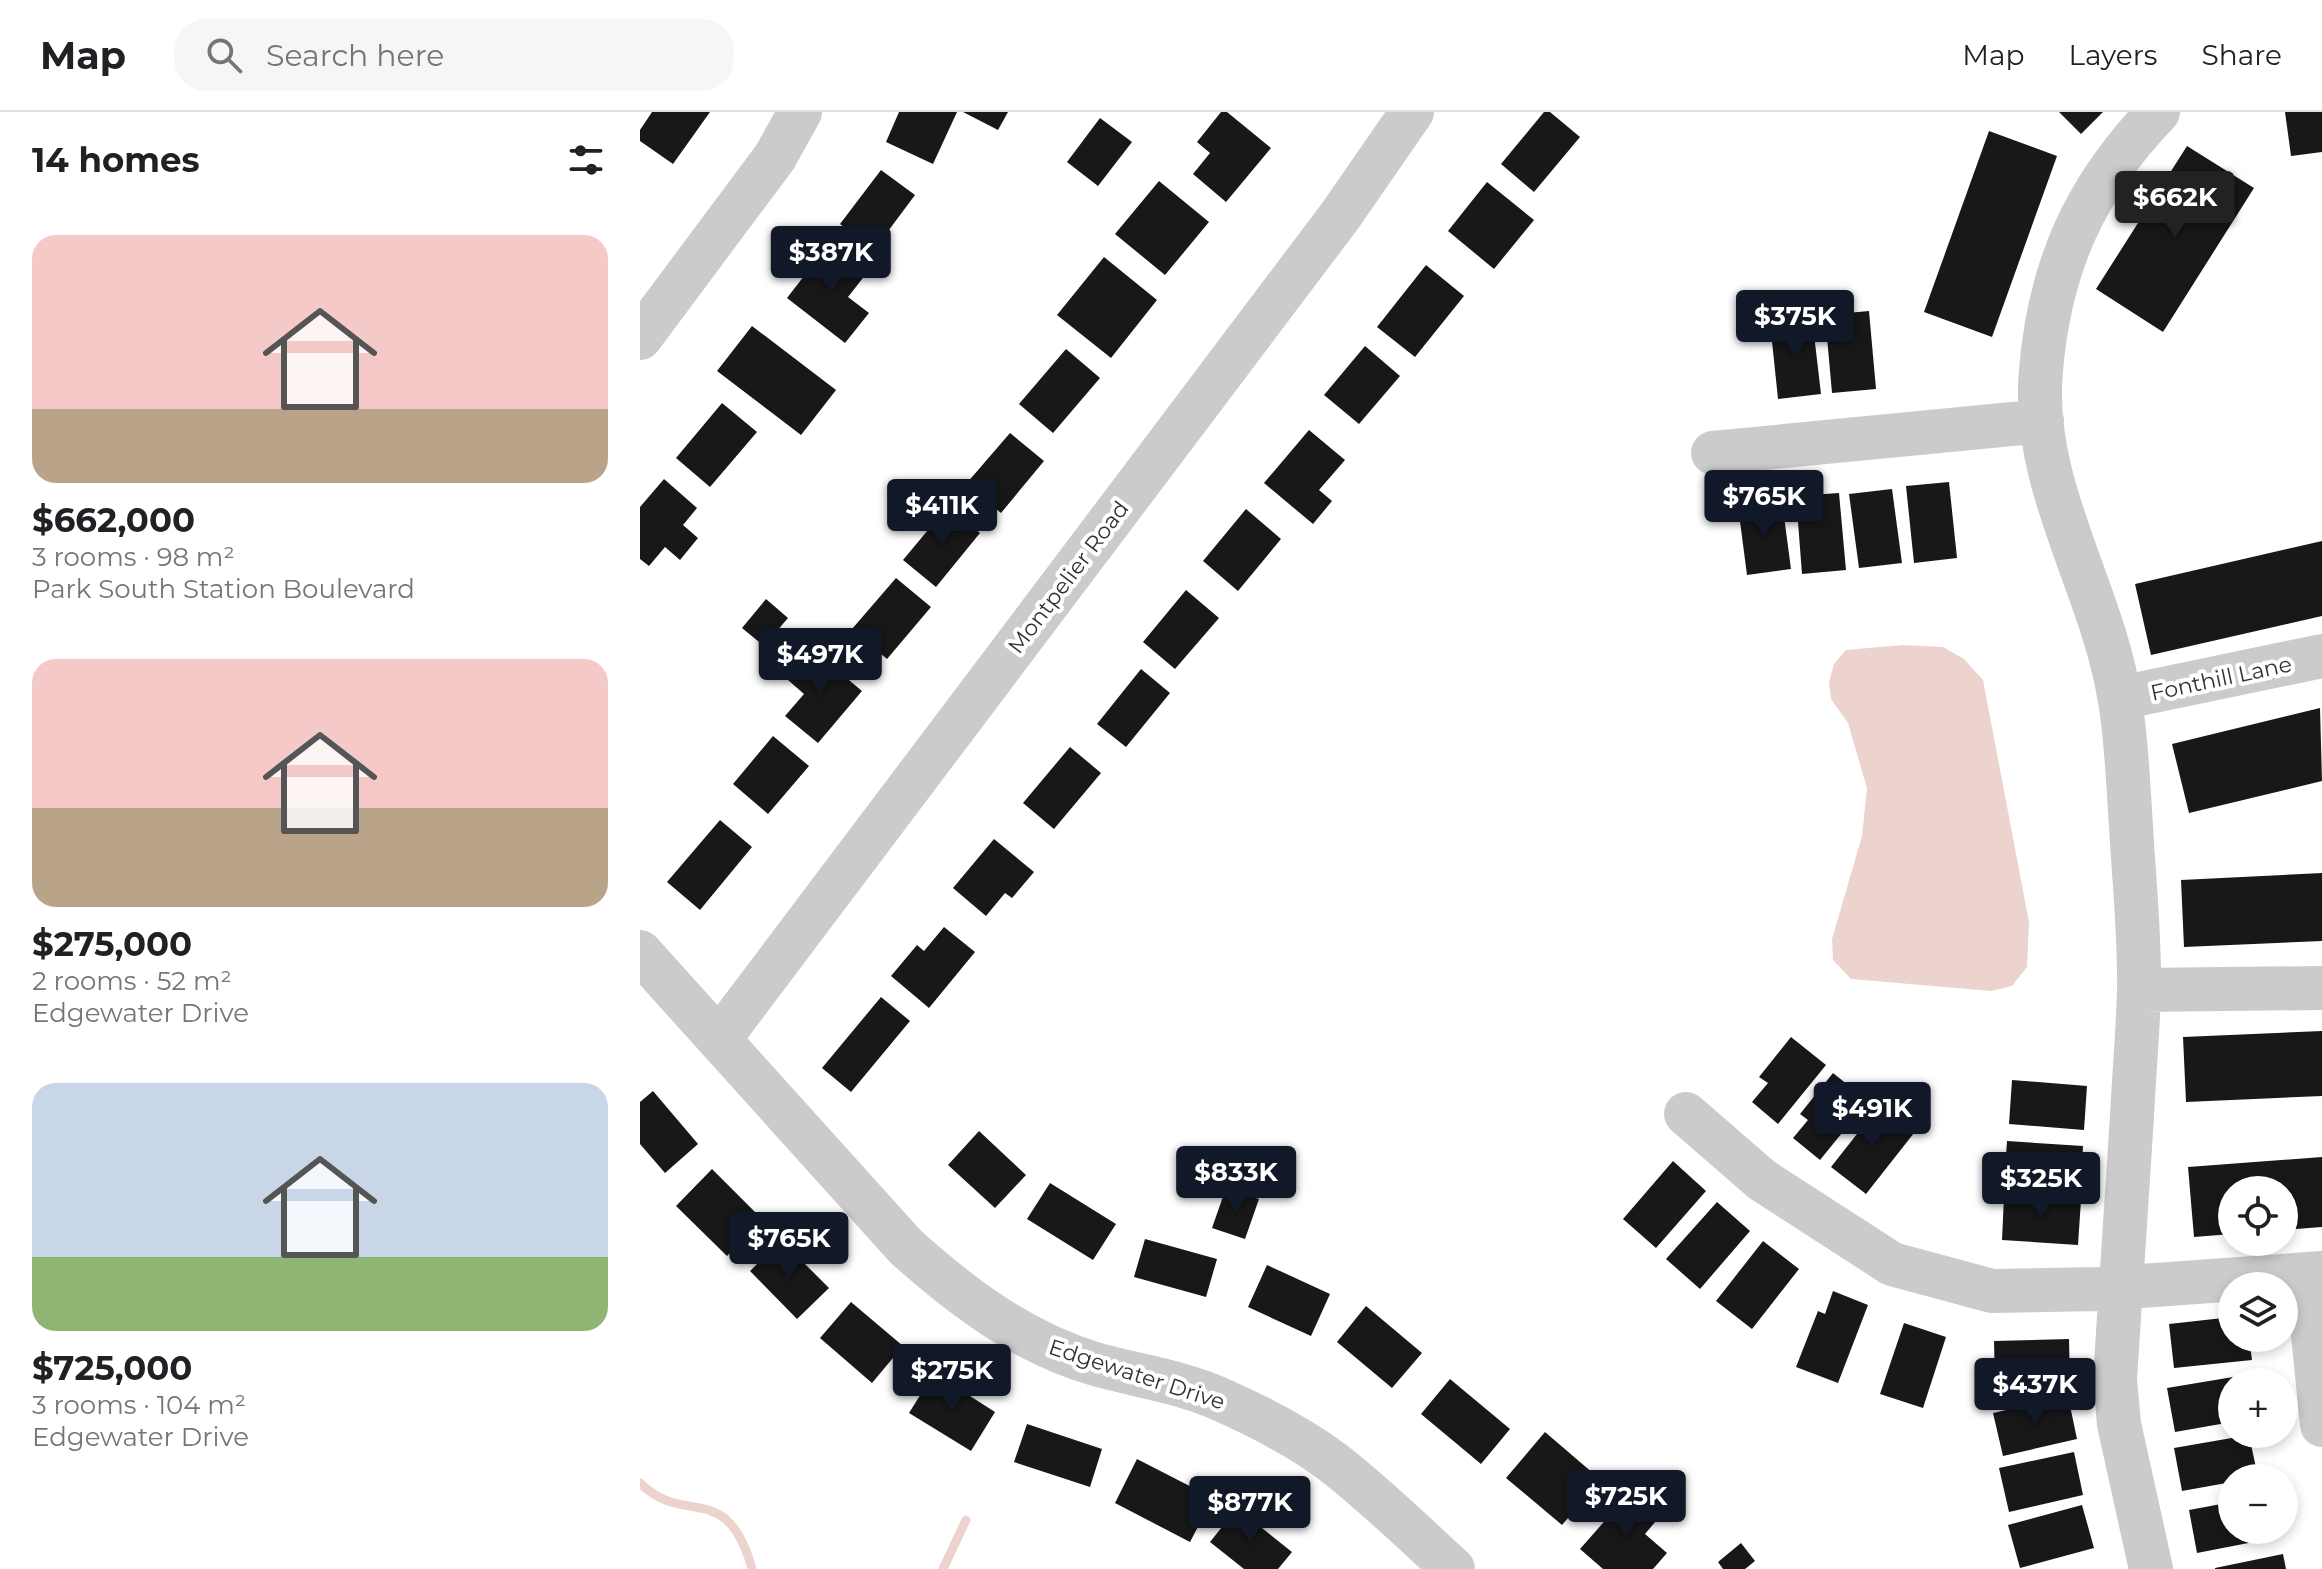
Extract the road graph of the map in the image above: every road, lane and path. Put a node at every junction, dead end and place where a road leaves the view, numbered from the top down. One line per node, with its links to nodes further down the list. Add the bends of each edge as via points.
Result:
1 (800, 112): 4 (street, via 775,157)
2 (1412, 112): 12 (street, Montpelier Road, via 1340,216)
3 (2158, 112): 5 (street, via 2102,179 2059,270 2042,361)
4 (640, 338)
5 (2042, 421): 6 (street); 8 (street, via 2057,493)
6 (1713, 453)
7 (2322, 656): 8 (street, Fonthill Lane)
8 (2120, 698): 11 (street)
9 (640, 952): 12 (street, Edgewater Drive)
10 (2322, 988): 11 (street)
11 (2139, 990): 15 (street)
12 (720, 1038): 17 (street, Edgewater Drive, via 906,1247 978,1308 1033,1339 1092,1363 1220,1399 1278,1427 1342,1470)
13 (1686, 1114): 15 (street, via 1762,1180 1892,1264 1992,1291)
14 (2314, 1274): 15 (street); 16 (street)
15 (2120, 1288): 18 (street, via 2115,1379 2119,1424)
16 (2322, 1425)
17 (1453, 1569)
18 (2151, 1569)

